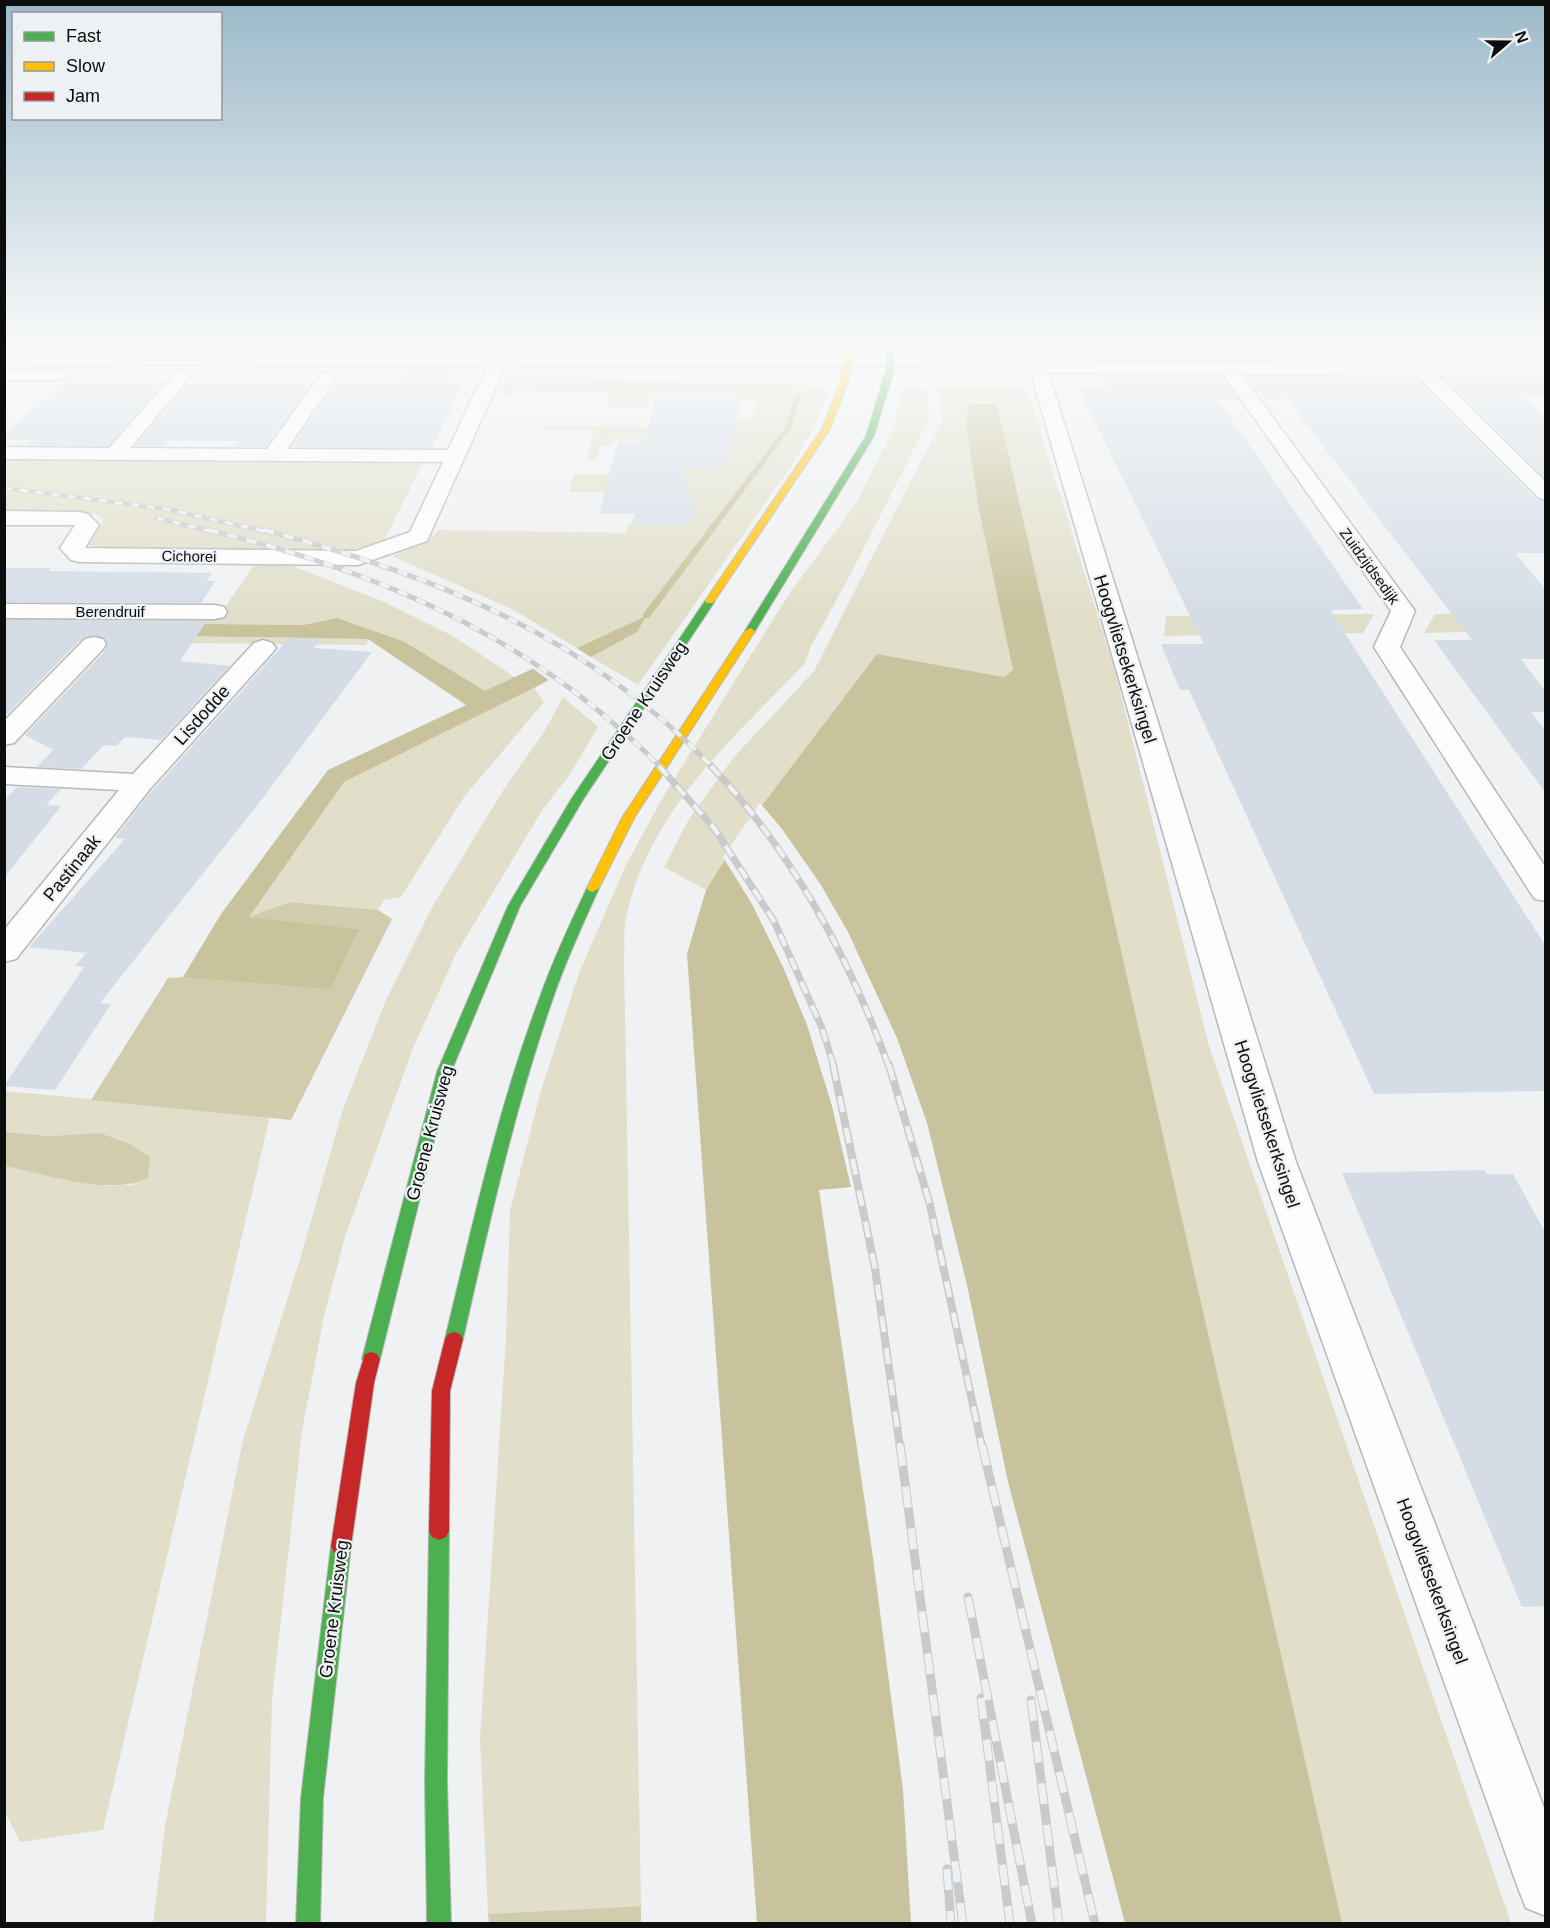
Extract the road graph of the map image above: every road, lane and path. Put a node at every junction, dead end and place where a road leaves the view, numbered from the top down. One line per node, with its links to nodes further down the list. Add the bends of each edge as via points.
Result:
1 (131, 435): 10 (street)
2 (287, 435): 11 (street)
3 (465, 435): 12 (street)
4 (822, 435): 25 (main road, Groene Kruisweg, via 578,798 514,906 444,1072 365,1383 336,1579 313,1786)
5 (870, 435): 26 (main road, via 735,656 628,818 570,934 515,1089 441,1391 436,1782)
6 (1058, 435): 24 (street, Hoogvlietsekerksingel, via 1277,1162)
7 (1287, 435): 22 (street, Zuidzijdsedijk, via 1403,611 1387,647)
8 (1486, 435): 13 (street)
9 (4, 453): 10 (street)
10 (114, 454): 11 (street)
11 (273, 455): 12 (street)
12 (456, 456): 14 (street, Cichorei, via 419,536 358,558 79,555 71,548 88,525 80,519)
13 (1545, 494)
14 (4, 518)
15 (4, 611): 16 (street, Berendruif)
16 (215, 612)
17 (94, 644): 19 (street)
18 (263, 648): 21 (street, Lisdodde)
19 (4, 738)
20 (4, 775): 21 (street)
21 (140, 783): 23 (street, Pastinaak)
22 (1545, 892)
23 (4, 952)
24 (1545, 1888)
25 (308, 1923)
26 (439, 1923)

